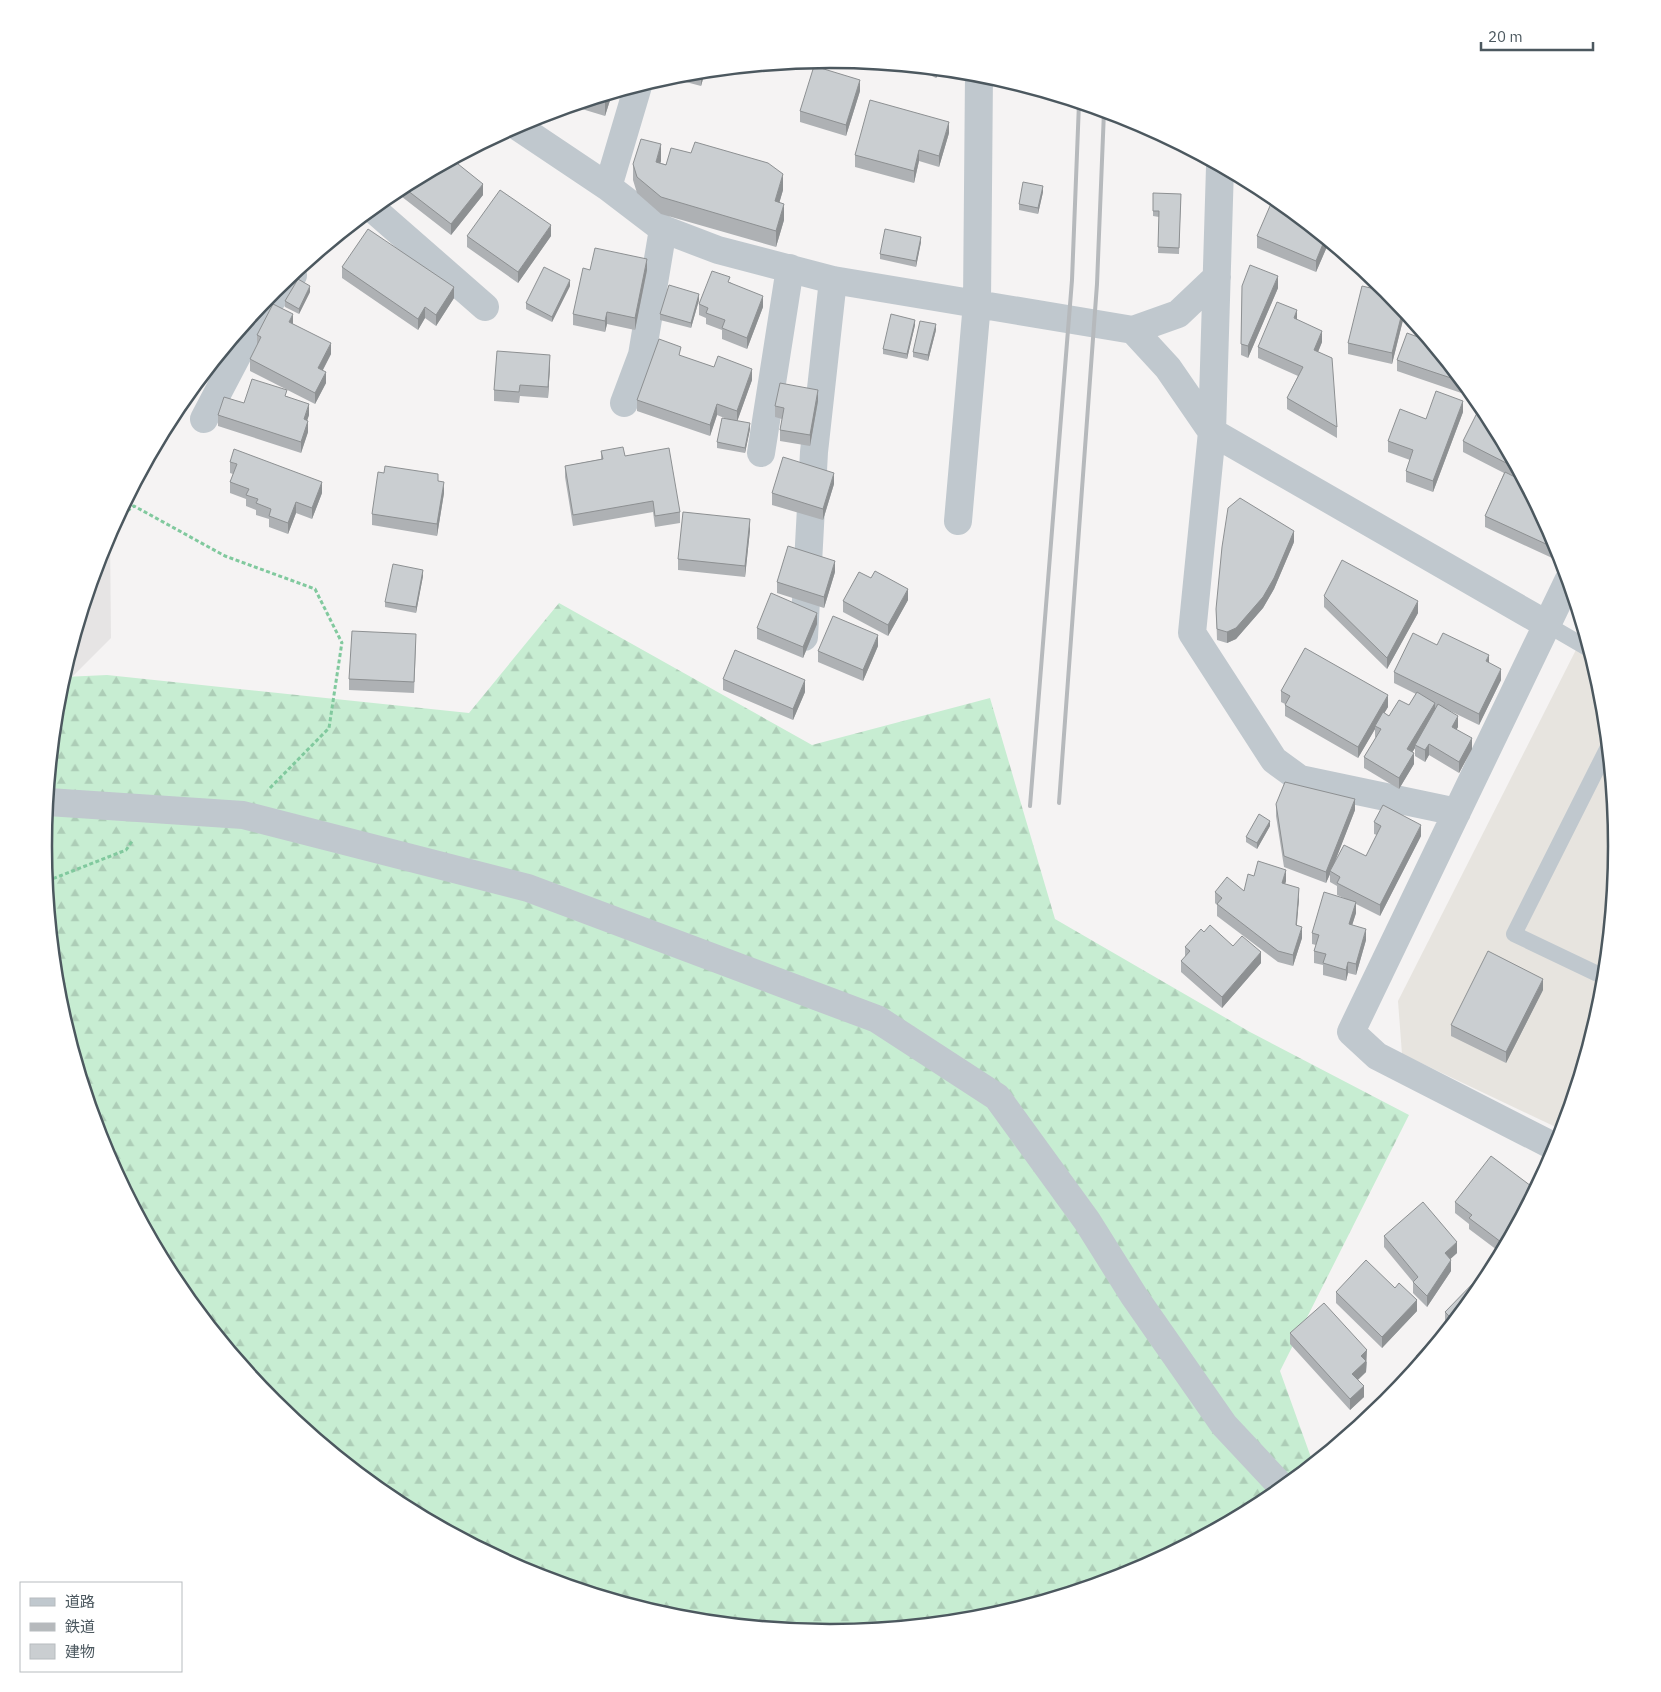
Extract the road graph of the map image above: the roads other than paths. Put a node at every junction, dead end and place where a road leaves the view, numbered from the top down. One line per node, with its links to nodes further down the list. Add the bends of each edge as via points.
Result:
1 (979, 83): 11 (street)
2 (636, 93): 5 (street)
3 (524, 131): 5 (street)
4 (1220, 172): 9 (street)
5 (608, 187): 7 (street)
6 (378, 214): 12 (street)
7 (664, 229): 8 (street, via 718,250); 15 (street, via 642,355)
8 (790, 268): 10 (street); 18 (street)
9 (1217, 277): 14 (street, via 1178,314); 17 (street)
10 (834, 280): 11 (street); 22 (street, via 814,452)
11 (977, 303): 14 (street); 19 (street)
12 (485, 307)
13 (253, 325): 16 (street)
14 (1133, 330): 17 (street, via 1168,368)
15 (624, 403)
16 (204, 420)
17 (1212, 432): 21 (street); 26 (street, via 1192,633 1274,760 1300,779)
18 (761, 453)
19 (958, 521)
20 (1564, 588): 21 (street)
21 (1546, 624): 23 (lane); 26 (street)
22 (804, 637)
23 (1582, 645)
24 (1603, 756): 27 (lane, via 1514,934)
25 (54, 802): 29 (street, via 243,815 537,891 878,1019 997,1097 1087,1221 1134,1296 1224,1425)
26 (1456, 812): 28 (street, via 1351,1032 1377,1056)
27 (1598, 974)
28 (1549, 1144)
29 (1278, 1482)

